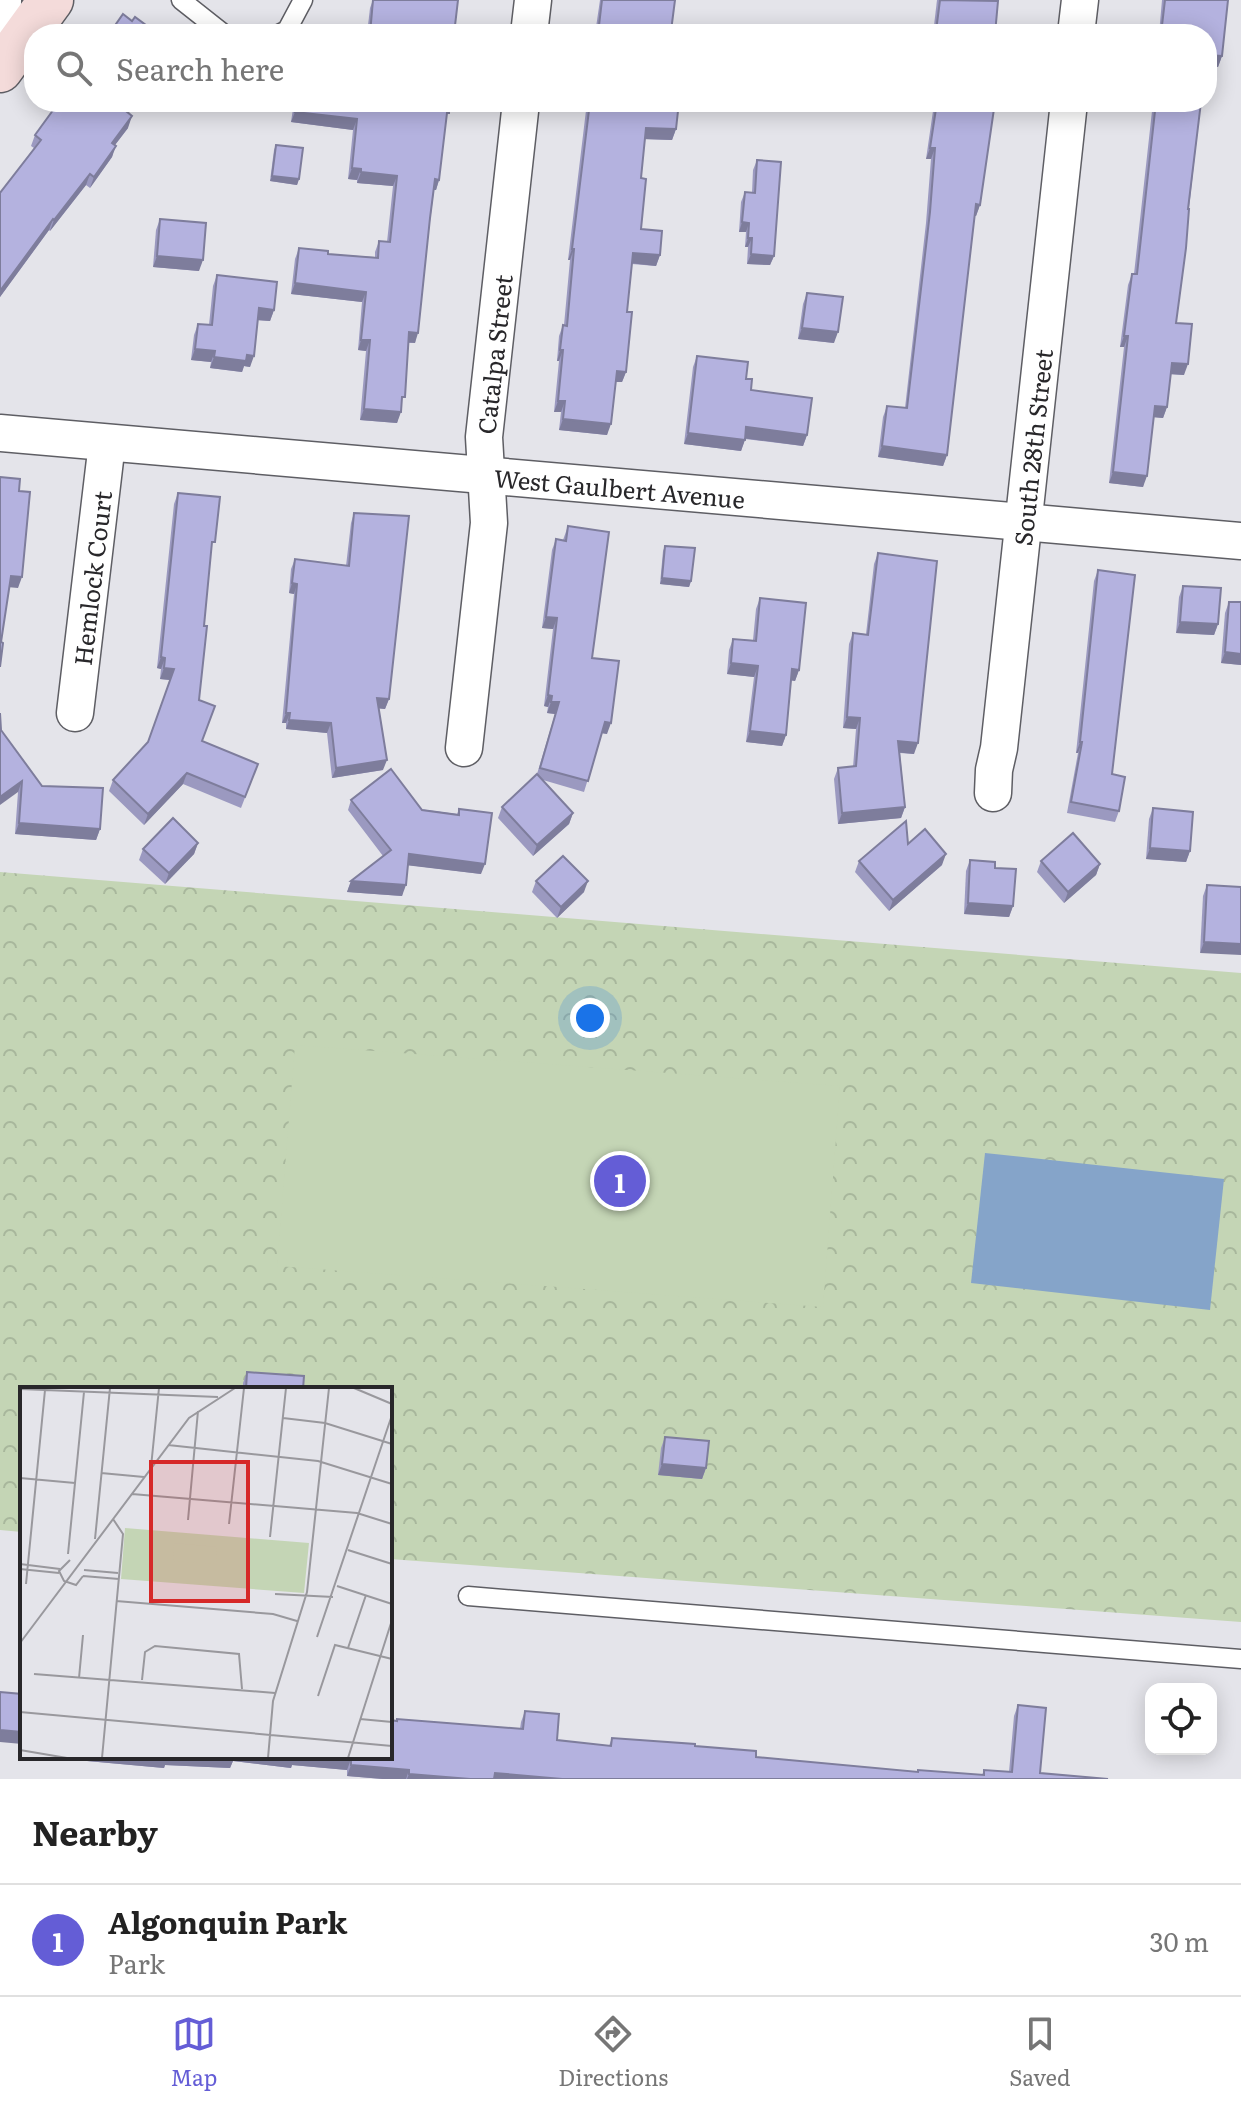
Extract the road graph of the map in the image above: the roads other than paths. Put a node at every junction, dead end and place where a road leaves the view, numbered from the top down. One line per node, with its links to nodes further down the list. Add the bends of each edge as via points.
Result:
1 (3, 0): 13 (street)
2 (51, 0): 7 (street)
3 (181, 0): 8 (lane)
4 (303, 0): 9 (lane)
5 (533, 0): 10 (street)
6 (1080, 0): 11 (street)
7 (34, 24)
8 (211, 24)
9 (290, 24)
10 (530, 24)
11 (1077, 24)
12 (24, 37): 13 (street)
13 (1, 69)
14 (520, 112): 18 (street, Catalpa Street, via 484,437)
15 (1068, 112): 19 (street, South 28th Street)
16 (0, 433): 17 (street, West Gaulbert Avenue)
17 (107, 443): 18 (street, West Gaulbert Avenue); 21 (street, Hemlock Court)
18 (487, 475): 19 (street, West Gaulbert Avenue); 22 (street, Catalpa Street, via 489,523)
19 (1023, 522): 20 (street, West Gaulbert Avenue); 23 (street, South 28th Street)
20 (1241, 541)
21 (75, 713)
22 (464, 748)
23 (993, 793)
24 (468, 1596): 25 (lane)
25 (1241, 1659)

